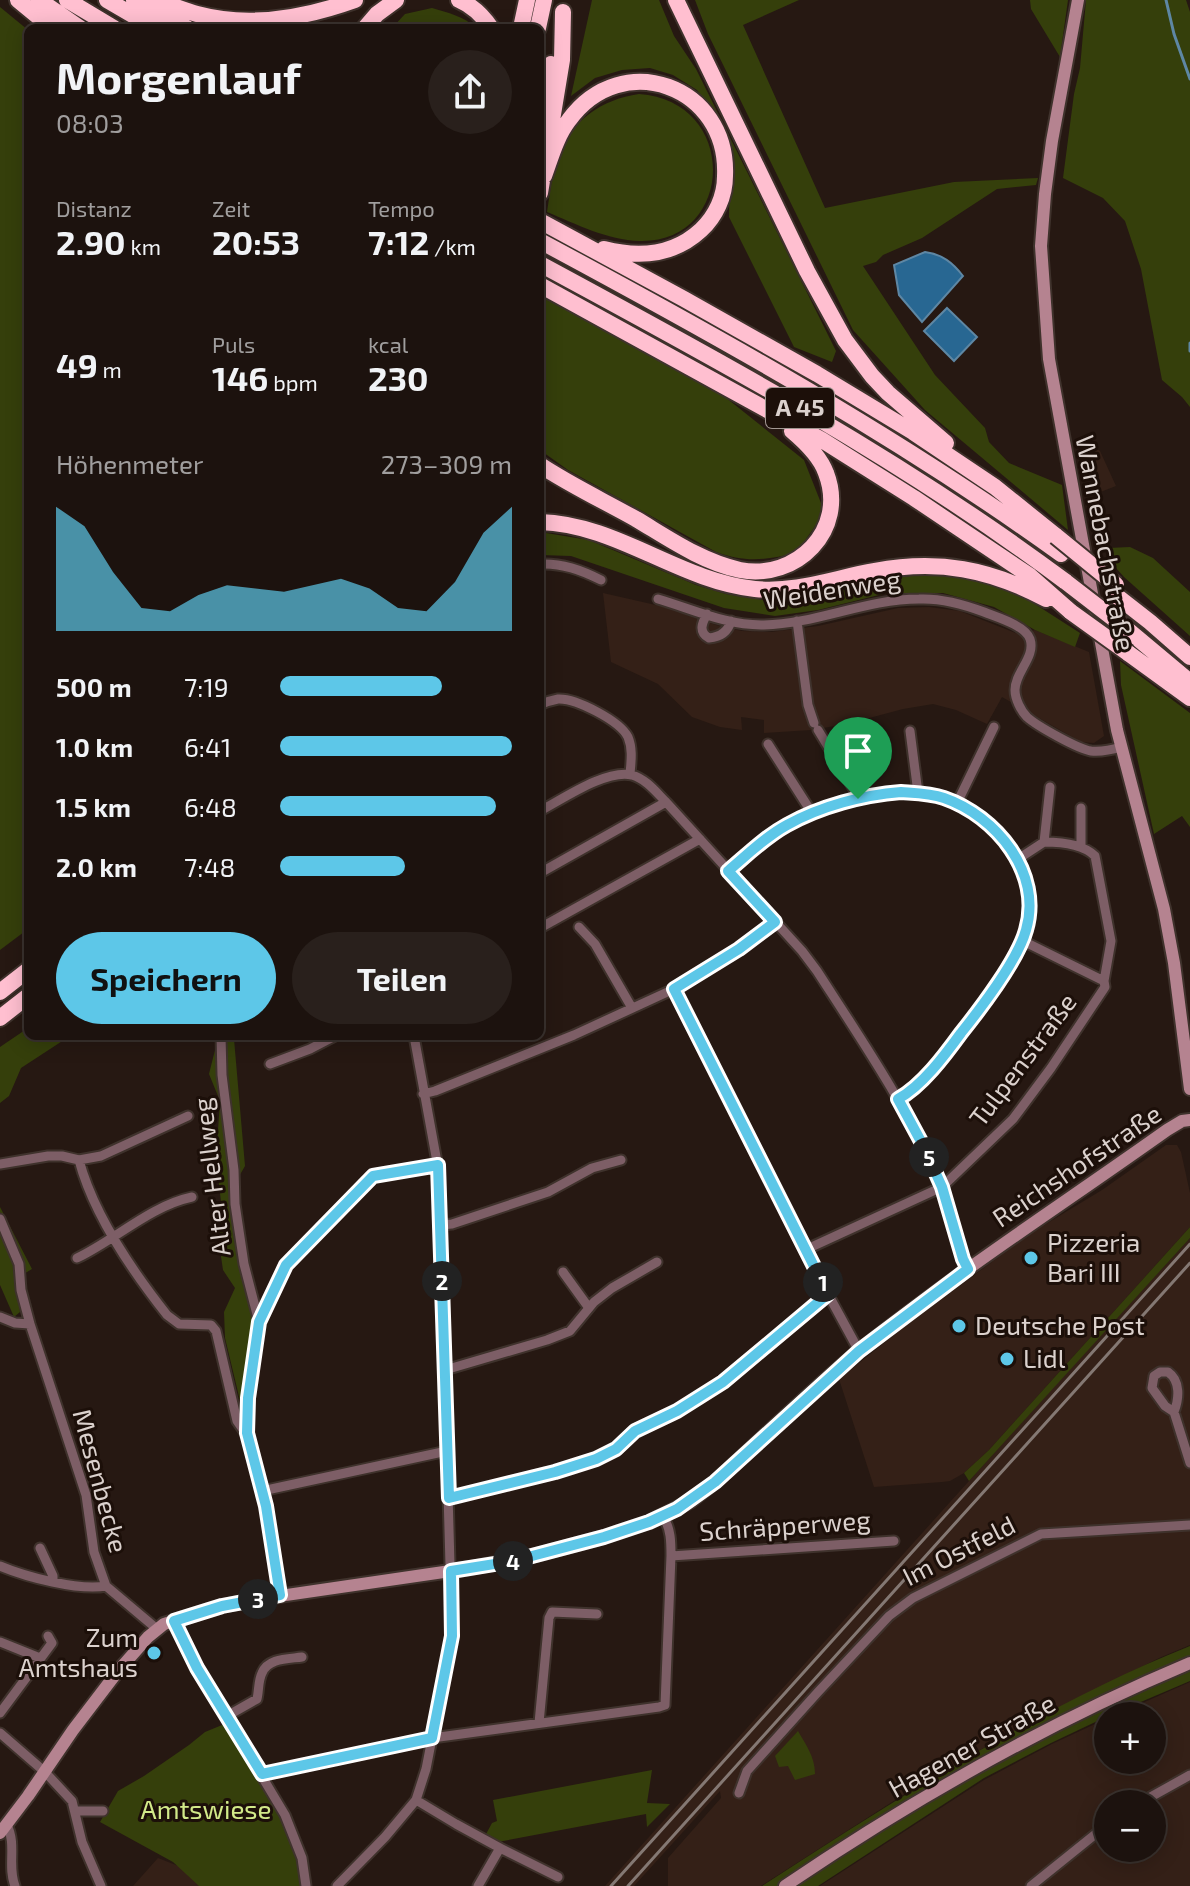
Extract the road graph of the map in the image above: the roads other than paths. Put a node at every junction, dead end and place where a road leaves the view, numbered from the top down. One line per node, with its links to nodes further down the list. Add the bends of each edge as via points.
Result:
1 (18, 0): 15 (highway)
2 (39, 0): 16 (highway)
3 (67, 0): 17 (highway)
4 (107, 0): 18 (highway)
5 (134, 0): 19 (highway)
6 (155, 0): 7 (highway, via 199,14 264,20 307,15)
7 (355, 0)
8 (396, 0): 20 (highway)
9 (459, 0): 21 (highway)
10 (527, 0): 22 (highway)
11 (544, 0): 23 (highway)
12 (676, 0): 34 (highway, via 845,340 888,393)
13 (1078, 0): 51 (main road, Wannebachstraße, via 1052,141 1041,246 1049,359)
14 (564, 6): 24 (highway); 25 (highway, via 562,60)
15 (47, 24)
16 (74, 24)
17 (107, 24)
18 (148, 24)
19 (179, 24)
20 (368, 24)
21 (488, 24)
22 (522, 24)
23 (539, 24)
24 (544, 95)
25 (544, 172)
26 (544, 179): 29 (highway, via 570,118 613,86 645,82 670,87 688,97 719,132 725,186 714,215 698,233 680,246 646,255)
27 (544, 223): 29 (highway)
28 (544, 243): 38 (highway, A 45, via 861,421)
29 (583, 243): 34 (highway, via 817,374)
30 (544, 266): 45 (highway, A 45, bridge, via 826,423 1066,582)
31 (544, 287): 32 (highway)
32 (745, 397): 33 (highway, via 807,445 829,481 830,513 819,539 805,555 782,567 749,571 716,563); 40 (highway, via 914,498 1030,576)
33 (544, 467)
34 (995, 487): 38 (highway, bridge)
35 (544, 522): 40 (highway, via 607,535 739,587 786,590 876,570 950,566 993,575)
36 (544, 564): 37 (street)
37 (601, 580)
38 (1117, 591): 44 (highway, A 45)
39 (658, 599): 41 (street, Weidenweg)
40 (1071, 612): 46 (highway, bridge)
41 (707, 614): 42 (street, Weidenweg); 42 (street, Weidenweg, via 701,627 709,638 726,631)
42 (731, 621): 43 (street, Weidenweg)
43 (797, 621): 51 (street, Weidenweg, via 918,599 985,613 1025,631 1029,638 1029,655 1015,686 1027,717 1081,749); 55 (street, via 808,705)
44 (1190, 657)
45 (1190, 682)
46 (1190, 698)
47 (544, 704): 52 (street, via 570,701 614,721 630,746)
48 (994, 727): 57 (street)
49 (910, 731): 54 (street)
50 (768, 744): 60 (street)
51 (1121, 747): 82 (main road, Wannebachstraße, via 1164,909)
52 (630, 774): 56 (street); 59 (street, via 613,775)
53 (1050, 787): 62 (street)
54 (918, 793): 55 (street); 57 (street)
55 (858, 799): 60 (street)
56 (666, 802): 61 (street); 65 (street)
57 (957, 803): 64 (street, via 997,833)
58 (1081, 808): 63 (street)
59 (544, 809)
60 (812, 813): 66 (street, via 785,826)
61 (700, 839): 66 (street); 68 (street)
62 (1044, 842): 63 (street); 64 (street)
63 (1081, 847): 72 (street, via 1095,856 1111,941)
64 (1018, 859): 70 (street, via 1030,903)
65 (544, 871)
66 (728, 871): 67 (street)
67 (775, 922): 73 (street); 84 (street, via 817,971)
68 (544, 926)
69 (579, 927): 76 (street, via 595,944)
70 (1023, 941): 72 (street, Tulpenstraße); 84 (street, via 941,1059)
71 (24, 973): 74 (highway)
72 (1104, 981): 91 (street, Tulpenstraße, via 1105,987 1013,1119)
73 (674, 989): 76 (street); 96 (street)
74 (0, 992)
75 (24, 999): 77 (highway)
76 (632, 1008): 83 (street)
77 (0, 1018)
78 (221, 1040): 104 (street, Alter Hellweg, via 235,1204)
79 (323, 1040): 81 (street)
80 (415, 1040): 83 (street)
81 (270, 1064)
82 (1190, 1089)
83 (423, 1094): 90 (street)
84 (898, 1099): 91 (street)
85 (188, 1116): 87 (street, via 101,1156)
86 (1190, 1120): 99 (main road, Reichshofstraße, via 1167,1130)
87 (79, 1160): 89 (street, via 62,1156); 95 (street, via 94,1204)
88 (621, 1160): 94 (street, via 592,1168 548,1192)
89 (0, 1164)
90 (438, 1165): 94 (street); 104 (street, via 373,1176 286,1265)
91 (942, 1187): 96 (street, Tulpenstraße); 99 (street)
92 (192, 1197): 95 (street)
93 (0, 1219): 105 (street, Mesenbecke, via 19,1264)
94 (440, 1225): 107 (street)
95 (113, 1237): 97 (street); 109 (street, via 173,1321 211,1325 216,1331 237,1421)
96 (807, 1249): 101 (street)
97 (77, 1258)
98 (657, 1262): 102 (street)
99 (968, 1269): 106 (main road, Reichshofstraße)
100 (563, 1272): 102 (street)
101 (828, 1294): 106 (street); 113 (street, via 723,1382 635,1431 616,1449 555,1472)
102 (589, 1308): 107 (street, via 570,1331)
103 (0, 1317): 105 (street)
104 (259, 1322): 109 (street, Alter Hellweg)
105 (30, 1324): 122 (street, Mesenbecke, via 83,1483 94,1552)
106 (859, 1351): 114 (main road, Reichshofstraße, via 715,1482)
107 (445, 1370): 110 (street)
108 (1174, 1412): 111 (street)
109 (247, 1433): 112 (street, Alter Hellweg)
110 (447, 1451): 112 (street); 113 (street)
111 (1190, 1463)
112 (262, 1491): 123 (street, Alter Hellweg)
113 (449, 1498): 120 (street)
114 (663, 1516): 118 (street, Schräpperweg); 120 (main road, Reichshofstraße, via 536,1555)
115 (1190, 1525): 141 (street, Im Ostfeld, via 1041,1534 913,1598 889,1616 747,1771)
116 (894, 1541): 118 (street, Schräpperweg)
117 (40, 1548): 121 (street)
118 (671, 1556): 134 (street, via 665,1705)
119 (0, 1566): 121 (street)
120 (451, 1571): 123 (main road, Reichshofstraße); 136 (street, via 452,1636)
121 (53, 1581): 122 (street)
122 (106, 1586): 126 (street, Mesenbecke)
123 (280, 1595): 125 (main road, Reichshofstraße)
124 (597, 1614): 134 (street, via 552,1612)
125 (174, 1621): 126 (main road, Reichshofstraße); 133 (street)
126 (157, 1629): 137 (main road, Reichshofstraße, via 118,1671)
127 (48, 1636): 130 (street, via 52,1643)
128 (0, 1642): 130 (street)
129 (302, 1657): 133 (street, via 269,1664 262,1671 257,1699)
130 (40, 1658): 132 (street)
131 (1190, 1663): 154 (main road, Hagener Straße, via 1014,1745 905,1807)
132 (0, 1713)
133 (227, 1716): 138 (street)
134 (539, 1723): 136 (street)
135 (0, 1733): 137 (street)
136 (432, 1738): 138 (street); 142 (street)
137 (45, 1772): 143 (street); 145 (main road, Reichshofstraße)
138 (262, 1774): 151 (street, via 293,1830)
139 (1190, 1775): 140 (street)
140 (1163, 1790)
141 (739, 1793)
142 (416, 1800): 147 (street); 152 (street)
143 (75, 1811): 144 (street); 150 (street)
144 (103, 1811)
145 (3, 1829): 149 (street, via 12,1842)
146 (1094, 1835): 155 (street)
147 (500, 1848): 148 (street); 153 (street)
148 (558, 1877)
149 (14, 1885)
150 (101, 1886)
151 (306, 1886)
152 (337, 1886)
153 (478, 1886)
154 (785, 1886)
155 (1031, 1886)

